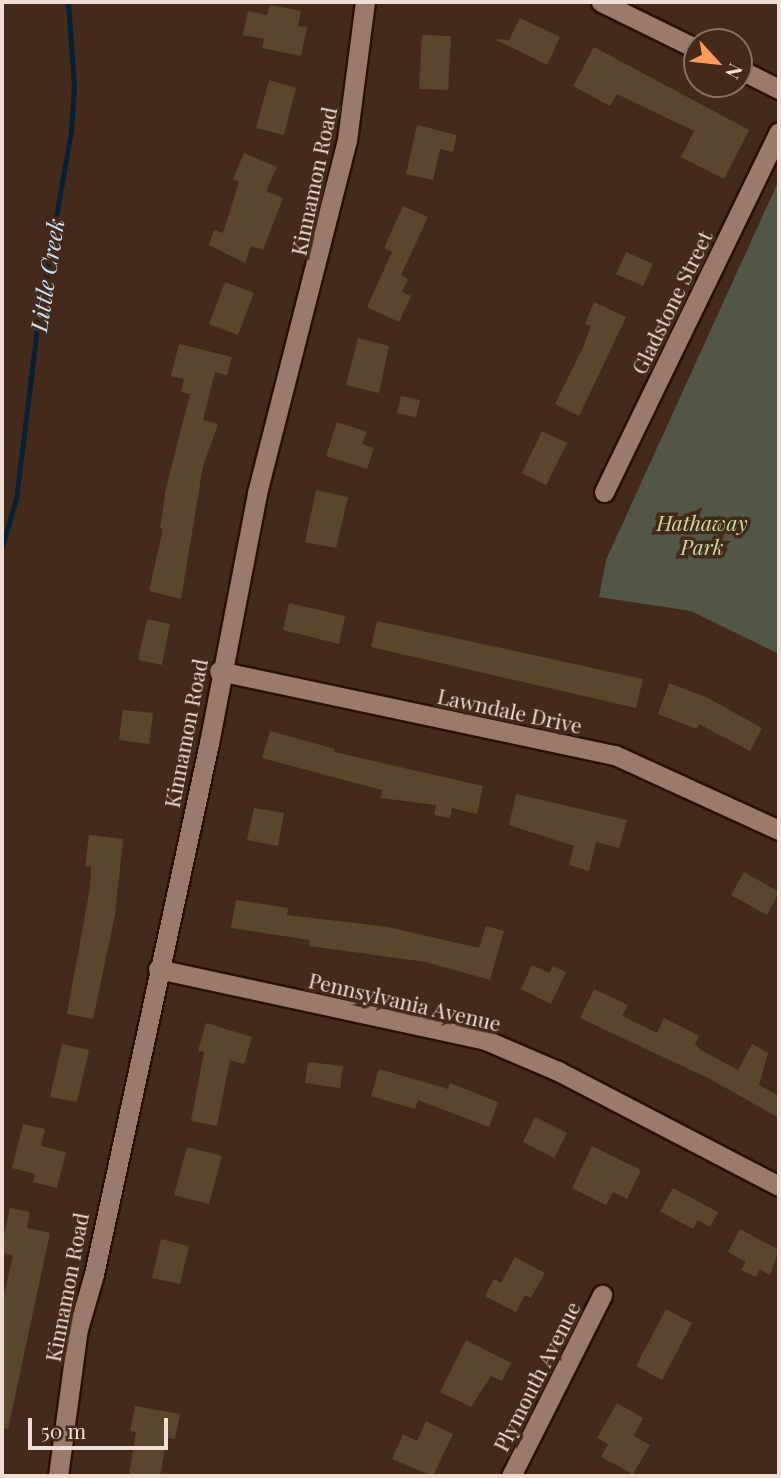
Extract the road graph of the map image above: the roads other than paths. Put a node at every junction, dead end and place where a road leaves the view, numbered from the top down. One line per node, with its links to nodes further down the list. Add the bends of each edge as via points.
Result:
1 (365, 2): 8 (street, Kinnamon Road, via 347,140 319,264 285,376)
2 (601, 2): 3 (street)
3 (683, 42)
4 (753, 76): 5 (street)
5 (779, 89)
6 (779, 132): 7 (street, Gladstone Street)
7 (604, 492)
8 (219, 671): 9 (street, Lawndale Drive, via 615,755); 10 (street, Kinnamon Road, via 209,743)
9 (779, 830)
10 (158, 969): 11 (street, Pennsylvania Avenue, via 483,1039 558,1071); 13 (street, Kinnamon Road, via 94,1274 78,1329)
11 (779, 1186)
12 (602, 1296): 14 (street, Plymouth Avenue)
13 (58, 1476)
14 (511, 1476)

